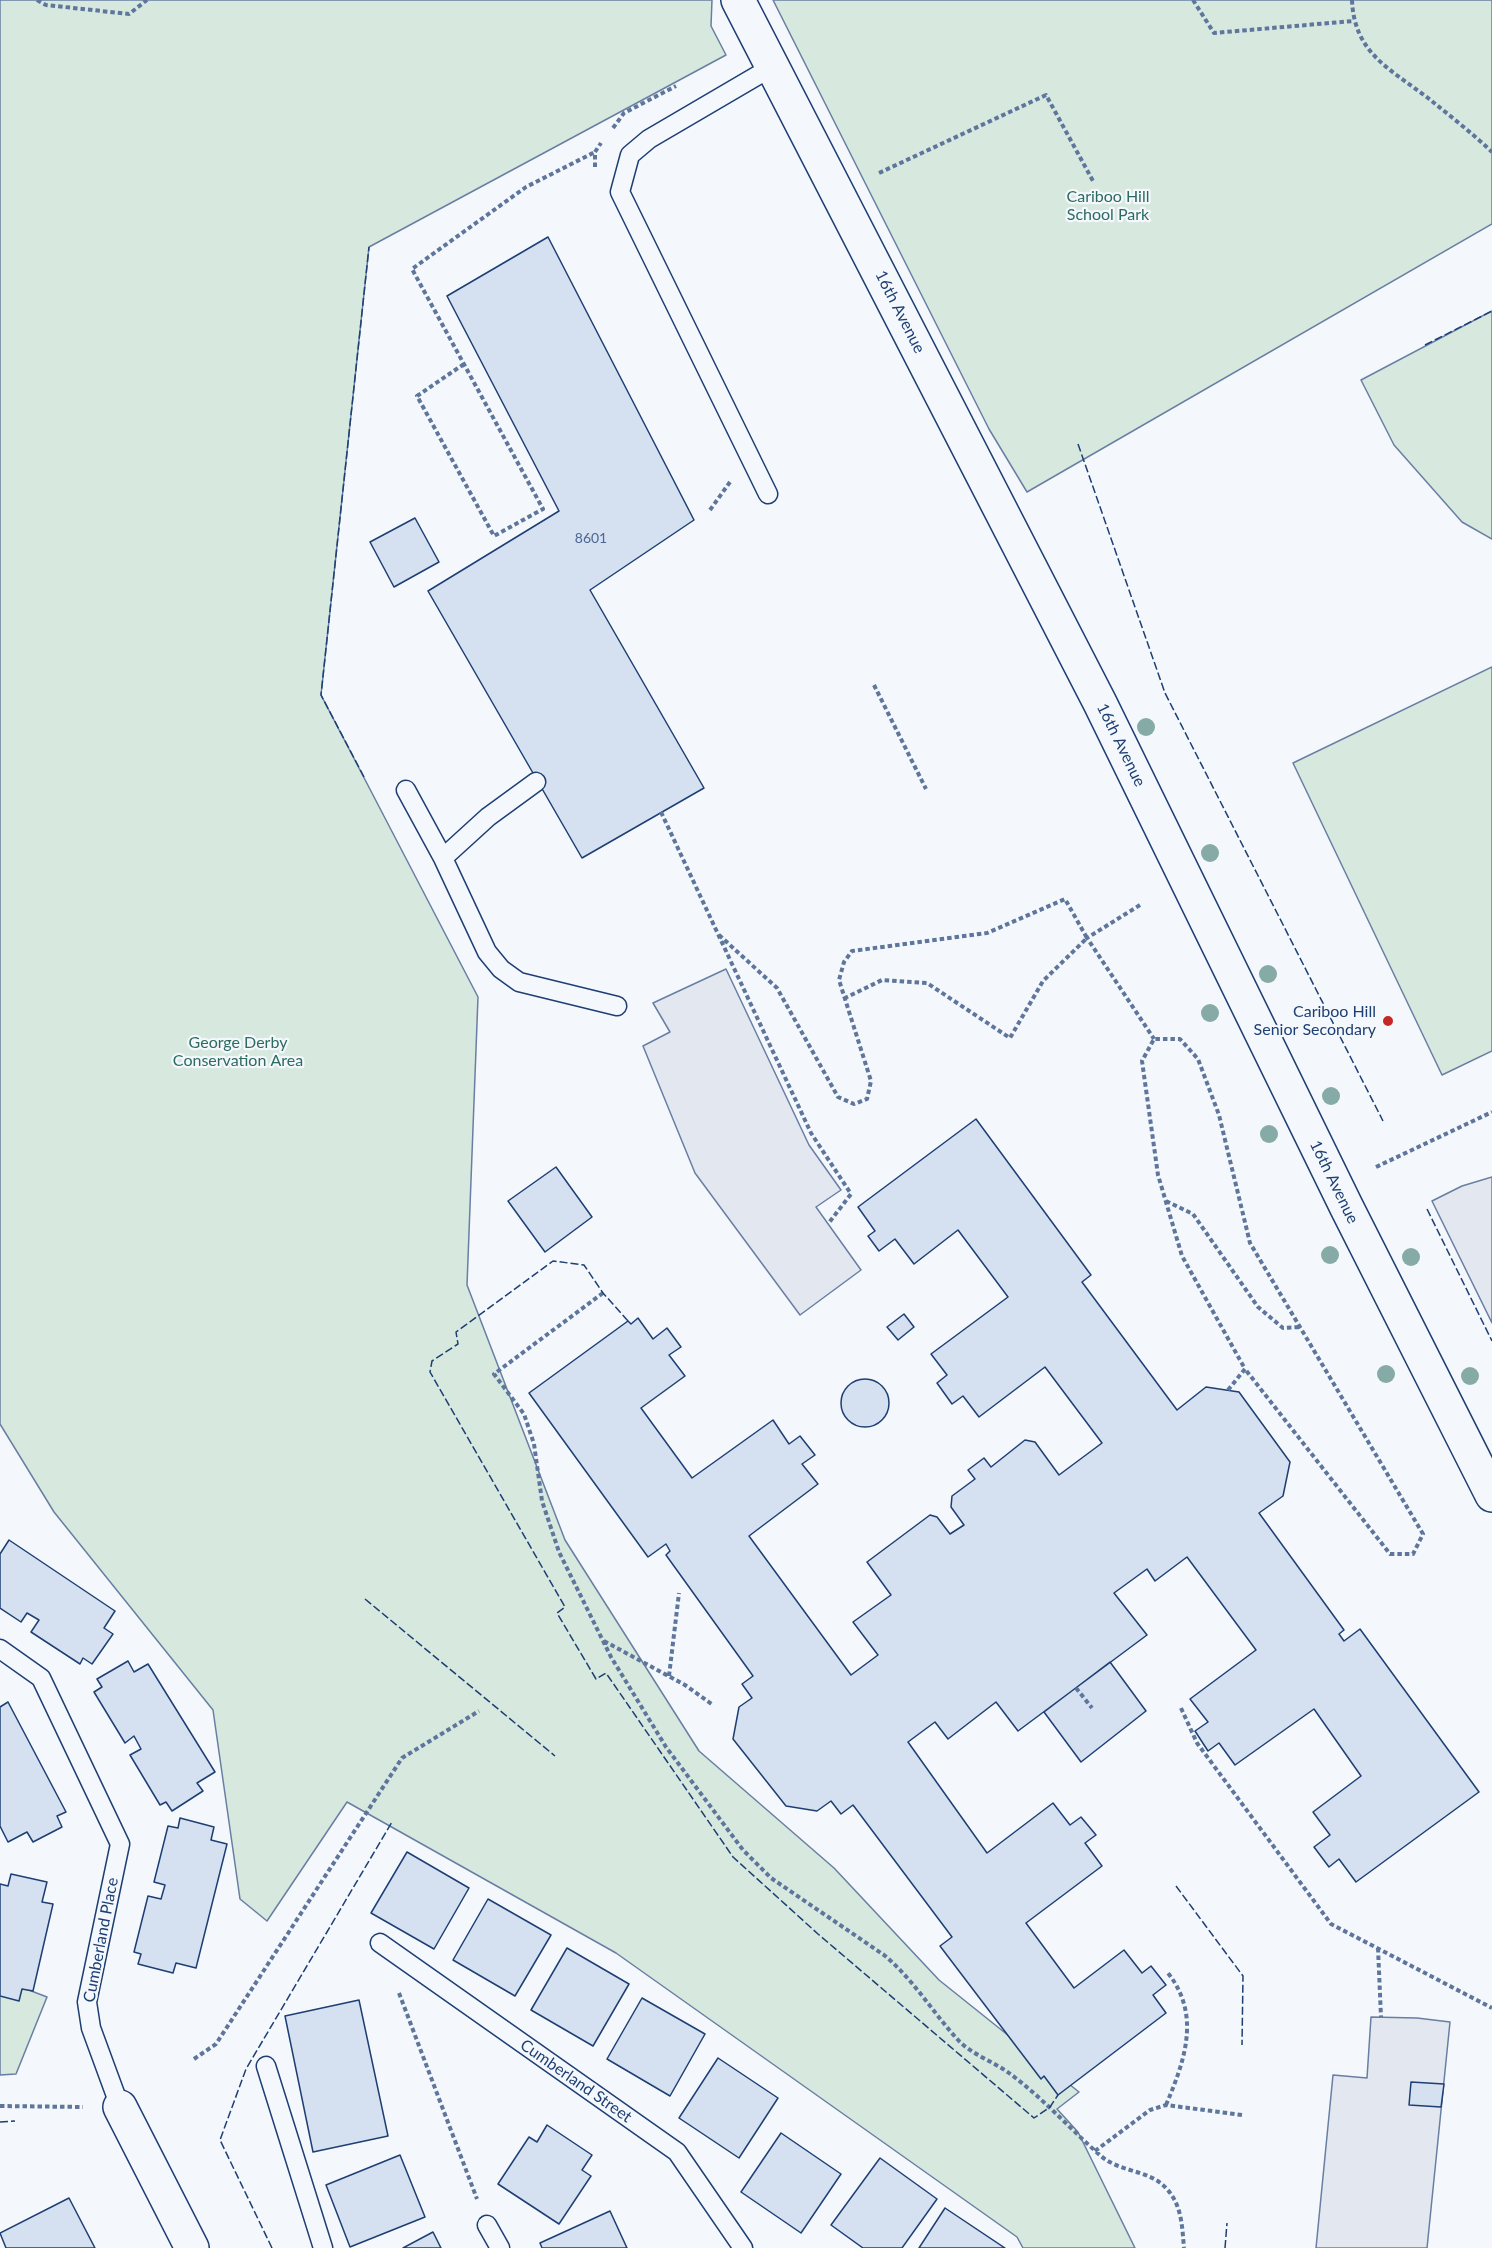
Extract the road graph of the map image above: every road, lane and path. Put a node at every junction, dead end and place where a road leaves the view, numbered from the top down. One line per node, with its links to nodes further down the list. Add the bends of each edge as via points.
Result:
1 (37, 0): 2 (path, via 129,14)
2 (147, 0)
3 (738, 0): 7 (street, 16th Avenue)
4 (1193, 0): 6 (path, via 1214,33)
5 (1352, 0): 6 (path)
6 (1353, 21): 9 (path, via 1365,45 1385,67)
7 (772, 67): 13 (lane, via 649,138 630,155 620,192); 34 (street, 16th Avenue, via 1100,703)
8 (595, 152): 12 (path, via 526,187 412,269)
9 (1492, 152)
10 (879, 173): 11 (path, via 1046,95)
11 (1093, 181)
12 (464, 364): 12 (path, via 543,509 494,536 417,396)
13 (768, 494)
14 (874, 685): 16 (path)
15 (536, 782): 19 (lane, via 488,817)
16 (926, 789)
17 (406, 790): 19 (lane)
18 (661, 812): 21 (path)
19 (443, 858): 24 (lane, via 488,952 501,969 519,982)
20 (1140, 905): 22 (path)
21 (719, 935): 23 (path, via 777,988 838,1098 854,1104 867,1099 871,1081); 29 (path, via 811,1133 851,1194)
22 (1087, 939): 23 (path, via 1043,981 1010,1038 927,983 882,980); 23 (path, via 1065,899 987,933 852,951 839,980); 25 (path)
23 (845, 998)
24 (617, 1006)
25 (1154, 1039): 28 (path, via 1142,1061); 31 (path, via 1180,1039 1198,1059 1220,1115 1250,1243)
26 (1492, 1112): 27 (path)
27 (1376, 1167)
28 (1165, 1200): 31 (path, via 1193,1214 1258,1307 1283,1328); 32 (path, via 1182,1256)
29 (828, 1224)
30 (603, 1293): 36 (path, via 495,1374 524,1414 534,1444 542,1501 559,1552)
31 (1300, 1328): 32 (path, via 1423,1534 1413,1554 1390,1554)
32 (1245, 1369): 33 (path)
33 (1228, 1390)
34 (1492, 1495)
35 (679, 1593): 38 (path)
36 (603, 1641): 38 (path); 55 (path, via 666,1747 743,1850 771,1878 902,1970 960,2042 1050,2106)
37 (0, 1649): 53 (lane, Cumberland Place, via 41,1678 120,1844 87,2002 91,2028)
38 (669, 1676): 40 (path)
39 (1076, 1688): 41 (path)
40 (713, 1705)
41 (1092, 1708)
42 (1181, 1708): 45 (path, via 1197,1743 1331,1924)
43 (478, 1711): 49 (path, via 402,1758 216,2044)
44 (380, 1943): 56 (path); 60 (lane, Cumberland Street, via 677,2152)
45 (1378, 1948): 47 (path); 48 (path)
46 (1168, 1973): 51 (path, via 1186,2005 1188,2028 1180,2071)
47 (1492, 2008)
48 (1381, 2017)
49 (194, 2059)
50 (266, 2066): 58 (lane)
51 (1166, 2105): 54 (path); 55 (path, via 1150,2109)
52 (0, 2106): 53 (path)
53 (120, 2107): 57 (street, Cumberland Place)
54 (1242, 2115)
55 (1095, 2151): 61 (path, via 1118,2168 1164,2186 1177,2204)
56 (487, 2225): 59 (lane)
57 (192, 2248)
58 (323, 2248)
59 (500, 2248)
60 (742, 2248)
61 (1184, 2248)

